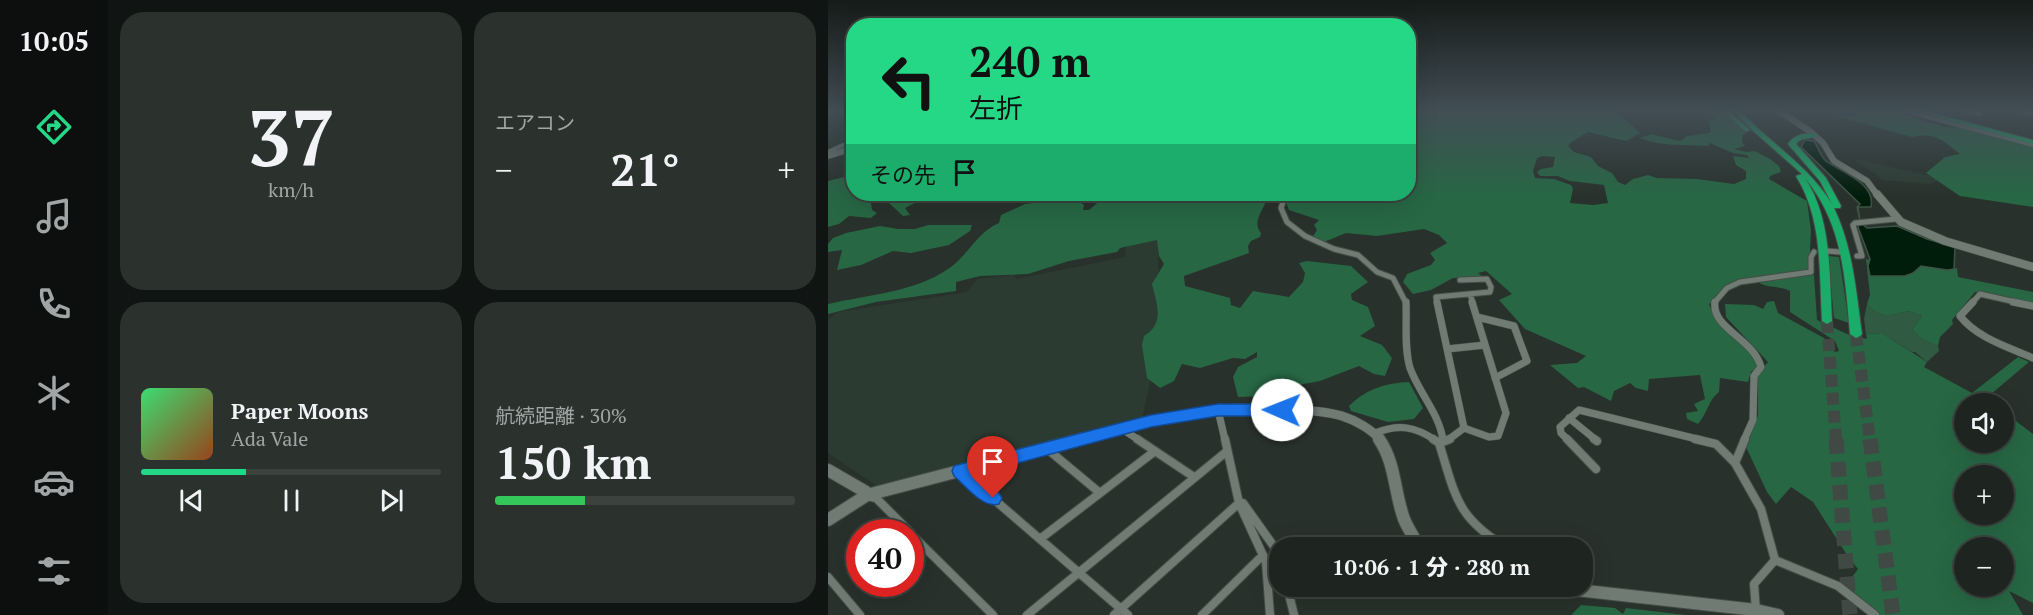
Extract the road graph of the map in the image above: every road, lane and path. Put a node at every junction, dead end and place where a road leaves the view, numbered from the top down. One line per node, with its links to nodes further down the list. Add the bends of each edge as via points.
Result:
1 (1760, 140): 9 (highway)
2 (1762, 140): 9 (highway)
3 (1768, 140): 12 (highway, via 1805,173)
4 (1771, 140): 12 (highway, via 1811,175)
5 (1794, 140): 20 (highway, via 1792,144 1823,180 1836,203 1846,238)
6 (1818, 140): 13 (street, via 1831,158 1873,187)
7 (846, 143): 10 (street)
8 (846, 150): 10 (street)
9 (1775, 152): 24 (highway, via 1803,180 1817,206)
10 (828, 154)
11 (1282, 201): 36 (street, via 1287,222 1310,240 1358,255 1370,267 1397,282 1406,301 1411,370 1437,418 1443,440)
12 (1828, 202): 20 (highway, via 1843,237)
13 (1896, 219): 17 (street, via 1853,225 1862,256); 18 (street, via 1945,240)
14 (1827, 251): 16 (street)
15 (1814, 252): 40 (street, via 1811,272 1740,282 1727,288 1713,303 1719,320 1760,356 1761,367 1754,376 1753,420)
16 (1840, 252)
17 (1857, 256)
18 (2033, 267)
19 (1460, 280): 21 (street, via 1487,279 1490,292)
20 (1851, 286): 25 (highway)
21 (1470, 294): 23 (street); 27 (street, via 1436,297)
22 (2033, 306): 28 (street, via 1980,294 1960,316 1964,323 1984,335)
23 (1477, 317): 26 (street); 29 (street, via 1514,326 1527,361)
24 (1827, 321)
25 (1856, 333)
26 (1485, 345): 27 (street); 29 (street)
27 (1447, 350): 33 (street)
28 (2033, 358)
29 (1495, 378): 33 (street, via 1506,413 1498,436 1489,437)
30 (1218, 410): 32 (street); 34 (street, via 1301,410 1342,416); 39 (street)
31 (1569, 418): 35 (street); 40 (street, via 1579,410 1587,411 1716,444); 41 (street, via 1560,427 1561,433)
32 (1125, 427): 37 (street); 38 (street)
33 (1464, 428): 36 (street)
34 (1375, 433): 36 (street, via 1389,427 1410,426); 50 (street, via 1386,449 1404,519)
35 (1597, 441)
36 (1439, 443): 51 (street, via 1468,519)
37 (1046, 448): 43 (street); 45 (street)
38 (1155, 451): 44 (street); 45 (street)
39 (1226, 452): 44 (street); 47 (street)
40 (1735, 463): 56 (street, via 1772,535)
41 (1596, 469)
42 (828, 470): 46 (street)
43 (961, 471): 46 (street); 52 (street)
44 (1194, 477): 57 (street)
45 (1100, 493): 52 (street)
46 (867, 495): 48 (street, via 876,498); 49 (street)
47 (1239, 503): 53 (street, via 1243,503); 55 (street); 61 (street)
48 (896, 519)
49 (828, 520)
50 (1414, 537)
51 (1489, 537)
52 (1040, 539): 57 (street)
53 (1269, 540)
54 (924, 547): 64 (street)
55 (1263, 555): 66 (street); 67 (street)
56 (1775, 560): 62 (street, via 1754,584); 70 (street, via 1838,586)
57 (1079, 573): 61 (street); 65 (street)
58 (828, 577): 63 (street)
59 (1593, 591): 62 (street)
60 (1290, 597): 68 (street)
61 (1121, 613)
62 (1757, 613): 69 (street)
63 (860, 615)
64 (993, 615)
65 (1028, 615)
66 (1202, 615)
67 (1270, 615)
68 (1294, 615)
69 (1778, 615)
70 (1875, 615)

